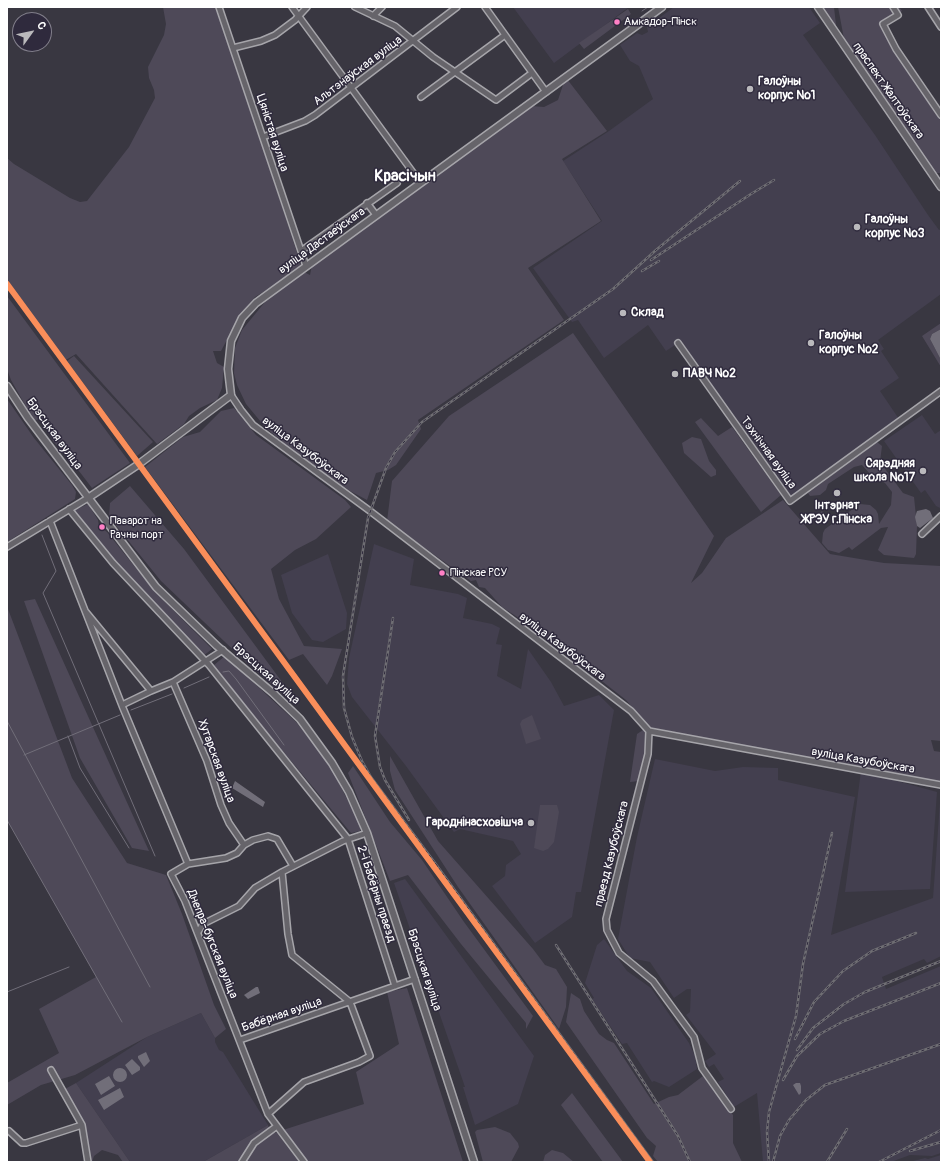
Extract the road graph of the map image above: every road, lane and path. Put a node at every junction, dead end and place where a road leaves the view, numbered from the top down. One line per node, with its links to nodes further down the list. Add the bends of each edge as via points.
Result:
1 (219, 7): 18 (street, Цяністая вуліца)
2 (292, 7): 12 (street)
3 (307, 7): 12 (street)
4 (355, 7): 13 (street)
5 (382, 7): 13 (street)
6 (457, 7): 17 (street, Альтэнаўская вуліца)
7 (485, 7): 16 (street)
8 (662, 7): 22 (main road, вуліца Дастаеўскага)
9 (818, 7): 26 (main road, праспект Жалтоўскага)
10 (892, 7): 24 (street, via 898,15 883,24 896,49)
11 (928, 7): 14 (street)
12 (299, 16): 18 (street, via 274,35); 21 (street)
13 (373, 16): 17 (street, via 395,26)
14 (939, 17): 15 (street)
15 (941, 27)
16 (505, 35): 19 (street); 20 (street)
17 (413, 42): 19 (street); 21 (street, Альтэнаўская вуліца)
18 (233, 48): 25 (street, Цяністая вуліца)
19 (455, 73): 20 (street, via 496,100); 23 (street)
20 (532, 73): 22 (street)
21 (351, 88): 25 (street, Альтэнаўская вуліца, via 315,115); 27 (street)
22 (546, 92): 27 (main road, вуліца Дастаеўскага)
23 (421, 97)
24 (941, 115)
25 (263, 137): 32 (street, Цяністая вуліца)
26 (939, 180): 29 (main road, праспект Жалтоўскага)
27 (420, 182): 31 (main road, вуліца Дастаеўскага)
28 (397, 183): 30 (street)
29 (941, 187)
30 (367, 203): 31 (street); 32 (street)
31 (376, 215): 33 (main road, вуліца Дастаеўскага)
32 (301, 251): 33 (street, Цяністая вуліца)
33 (306, 266): 37 (main road, вуліца Дастаеўскага, via 256,302 237,327 231,341 228,360)
34 (678, 343): 36 (street, Тэхнічная вуліца, via 790,501)
35 (7, 386): 38 (main road, Брэсцкая вуліца)
36 (941, 391)
37 (231, 395): 38 (main road, via 139,464); 50 (street, вуліца Казубоўскага, via 253,425 595,683 631,711)
38 (88, 498): 39 (street); 45 (main road, Брэсцкая вуліца, via 163,595)
39 (69, 509): 41 (street); 46 (street, via 113,563)
40 (941, 516): 42 (street)
41 (50, 521): 43 (street); 44 (street)
42 (922, 534)
43 (7, 547)
44 (83, 608): 48 (street); 49 (street)
45 (223, 650): 46 (street); 52 (main road, Брэсцкая вуліца, via 300,719 343,780)
46 (205, 661): 47 (street); 53 (street)
47 (173, 682): 48 (street); 54 (street, Хутарская вуліца, via 207,761 221,805 229,823)
48 (151, 691): 49 (street)
49 (122, 705): 55 (street)
50 (649, 731): 51 (street, вуліца Казубоўскага); 64 (street, праезд Казубоўскага, via 648,754 606,919 607,930 619,953 653,981 694,1037 702,1068)
51 (941, 785)
52 (367, 833): 53 (street); 59 (main road, Брэсцкая вуліца)
53 (348, 839): 56 (street, 2-і Бабёрны праезд); 60 (street, 2-і Бабёрны праезд)
54 (244, 845): 55 (street, Днепра-бугская вуліца, via 237,853 226,858); 56 (street, via 268,836 277,839)
55 (188, 864): 58 (street, Днепра-бугская вуліца, via 171,874)
56 (293, 866): 57 (street, 2-і Бабёрны праезд)
57 (282, 872): 58 (street, 2-і Бабёрны праезд, via 255,888 239,906 202,924); 61 (street, via 292,955)
58 (198, 932): 62 (street, Днепра-бугская вуліца)
59 (415, 979): 60 (street, Бабёрная вуліца); 72 (main road, Брэсцкая вуліца)
60 (395, 986): 61 (street, Бабёрная вуліца)
61 (350, 1002): 62 (street, Бабёрная вуліца); 65 (street, via 370,1056 304,1082)
62 (240, 1040): 65 (street, Бабёрная вуліца)
63 (51, 1070): 66 (street)
64 (731, 1109)
65 (268, 1114): 67 (street, Бабёрная вуліца)
66 (82, 1125): 68 (street, via 26,1143); 69 (street)
67 (277, 1126): 70 (street, via 254,1143); 71 (street, Бабёрная вуліца)
68 (9, 1131)
69 (88, 1162)
70 (242, 1162)
71 (304, 1162)
72 (474, 1162)

